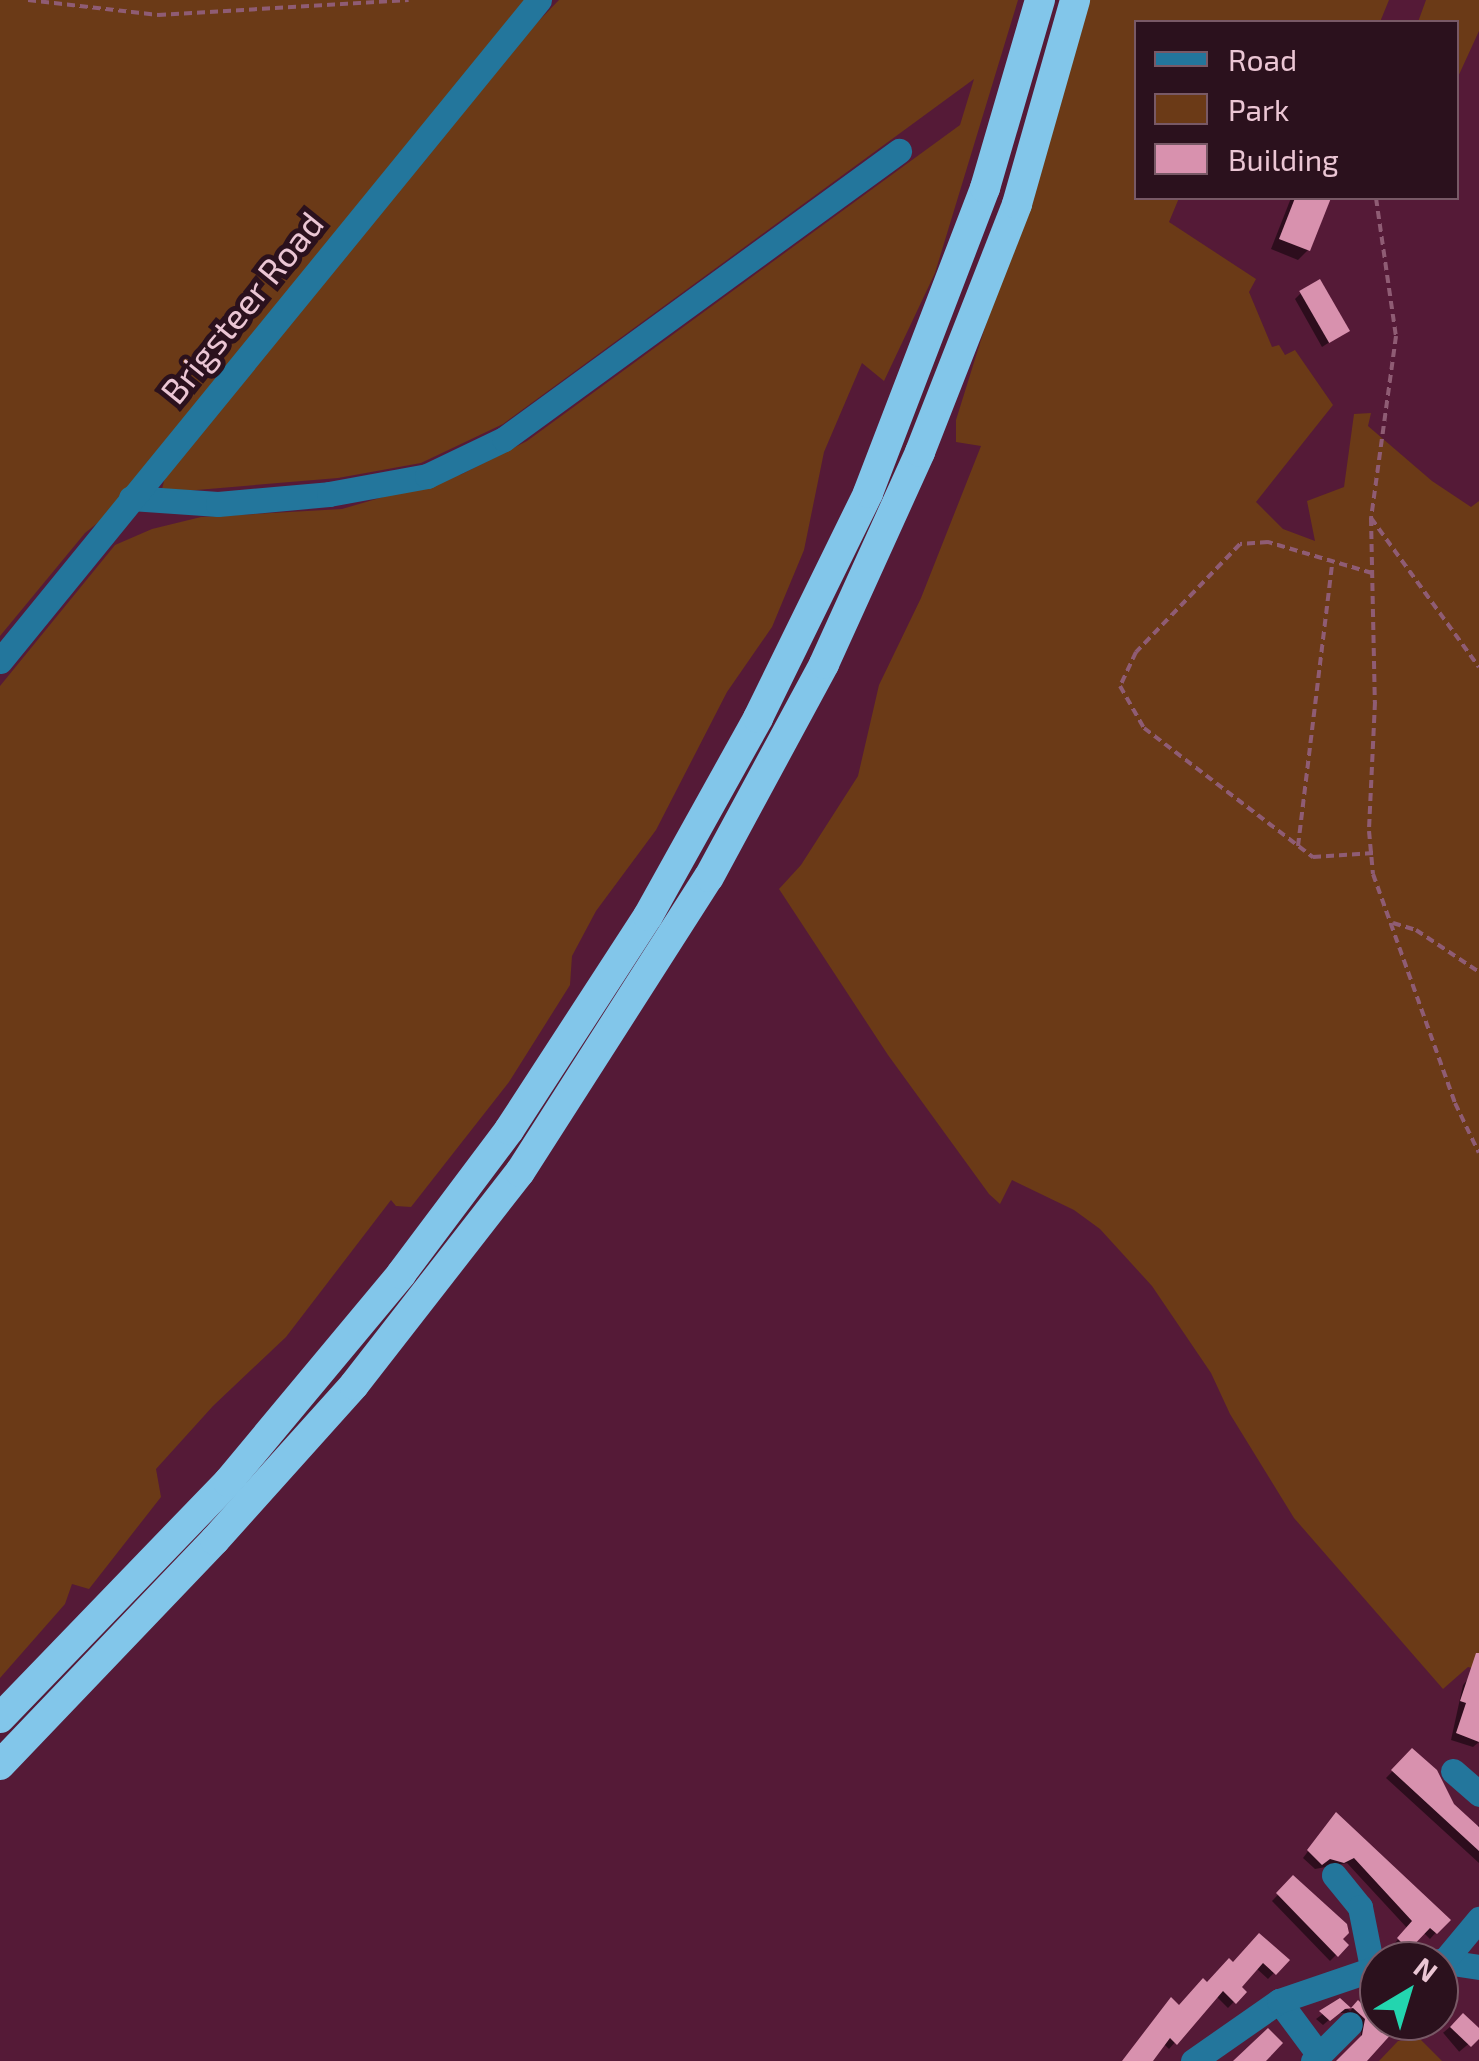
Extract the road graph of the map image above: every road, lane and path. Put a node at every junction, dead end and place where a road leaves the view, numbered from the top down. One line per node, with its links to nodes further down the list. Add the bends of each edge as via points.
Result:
1 (28, 0): 2 (path, via 158,15)
2 (409, 0)
3 (540, 0): 8 (street, Brigsteer Road)
4 (1040, 0): 19 (highway, via 985,188 868,493 758,718 648,916 510,1130 401,1274 228,1482)
5 (1075, 0): 20 (highway, via 1017,204 920,452 824,664 709,877 520,1172 354,1386)
6 (899, 151): 8 (street, via 504,439 427,476 218,504)
7 (1376, 200): 9 (path, via 1396,336)
8 (131, 498): 12 (street, Brigsteer Road)
9 (1371, 518): 11 (path); 13 (path)
10 (1332, 561): 11 (path); 14 (path); 14 (path, via 1268,542 1240,544 1136,652 1120,686 1144,728)
11 (1372, 574): 15 (path)
12 (0, 660)
13 (1479, 667)
14 (1298, 846): 15 (path, via 1313,857)
15 (1374, 853): 16 (path, via 1373,874)
16 (1392, 923): 17 (path, via 1416,930); 18 (path, via 1454,1103)
17 (1479, 972)
18 (1479, 1153)
19 (0, 1718)
20 (0, 1765)
21 (1453, 1770): 22 (street)
22 (1479, 1794)
23 (1334, 1875): 25 (street, via 1360,1907)
24 (1479, 1919): 26 (street)
25 (1369, 1941)
26 (1459, 1942)
27 (1359, 1973): 28 (street)
28 (1279, 2000): 30 (street); 31 (street)
29 (1350, 2024): 31 (street)
30 (1196, 2057)
31 (1316, 2058)

